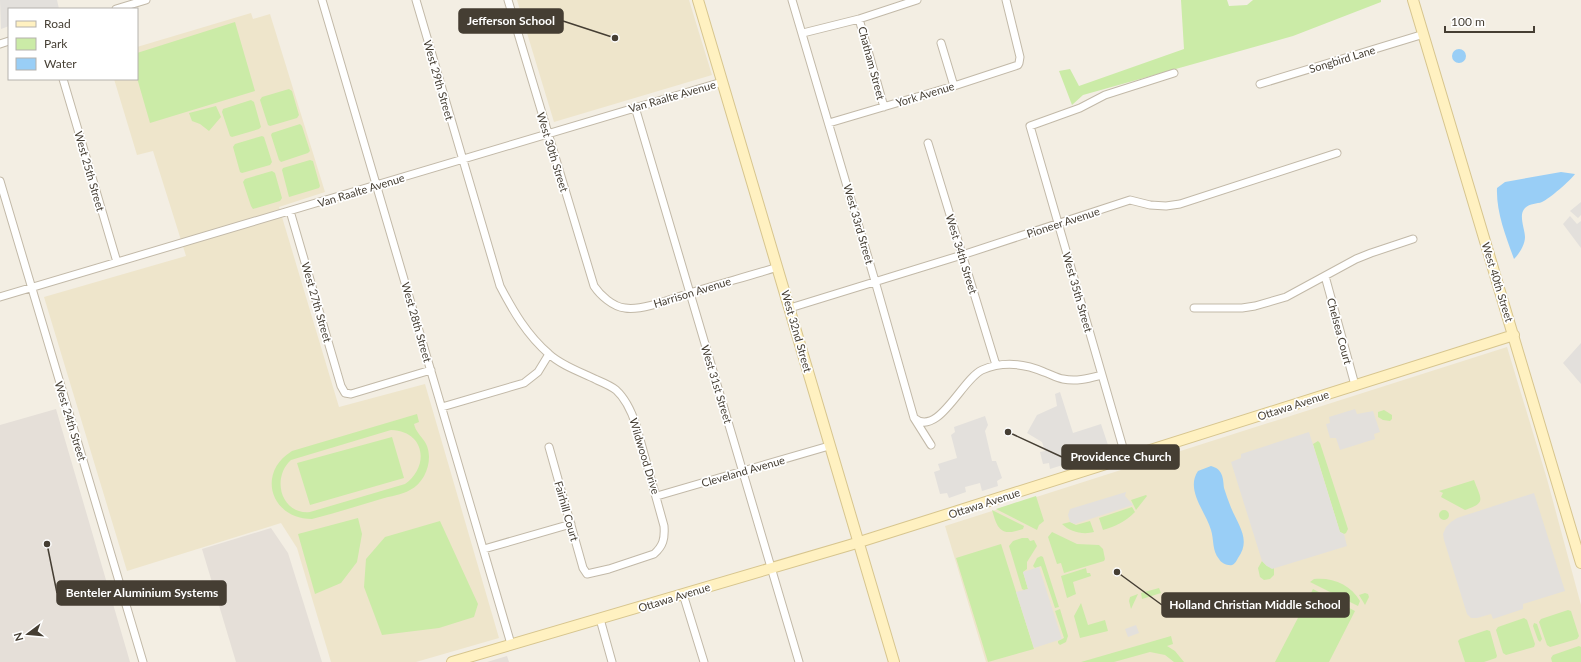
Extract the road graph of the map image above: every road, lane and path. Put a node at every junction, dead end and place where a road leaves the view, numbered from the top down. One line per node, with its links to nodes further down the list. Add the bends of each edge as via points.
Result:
1 (146, 0): 10 (street)
2 (322, 0): 29 (street, West 28th Street)
3 (416, 0): 27 (street, West 29th Street)
4 (508, 0): 24 (street, West 30th Street)
5 (698, 0): 18 (street, West 32nd Street)
6 (792, 0): 13 (street, West 33rd Street)
7 (917, 0): 12 (street)
8 (1006, 0): 20 (street, York Avenue, via 1020,57 1019,63)
9 (1413, 0): 14 (street, West 40th Street)
10 (134, 2): 11 (street)
11 (119, 8)
12 (859, 19): 13 (street); 21 (street, Chatham Street)
13 (802, 33): 23 (street, West 33rd Street)
14 (1424, 34): 19 (street, Songbird Lane); 44 (street, West 40th Street)
15 (941, 43): 20 (street)
16 (1174, 73): 31 (street, West 35th Street, via 1104,95 1080,108 1030,126)
17 (63, 80): 34 (street, West 25th Street)
18 (722, 82): 22 (street, Van Raalte Avenue); 35 (street, West 32nd Street)
19 (1260, 84)
20 (954, 86): 21 (street, York Avenue)
21 (884, 106): 23 (street, York Avenue)
22 (635, 107): 24 (street, Van Raalte Avenue); 39 (street, West 31st Street)
23 (829, 123): 37 (street, West 33rd Street)
24 (547, 133): 27 (street, Van Raalte Avenue); 41 (street, West 30th Street, via 594,286)
25 (928, 143): 33 (street, West 34th Street)
26 (1337, 153): 31 (street, Pioneer Avenue, via 1180,204 1150,205 1130,200)
27 (462, 159): 29 (street, Van Raalte Avenue); 45 (street, Wildwood Drive, via 500,286 523,326)
28 (0, 181): 38 (street, West 24th Street)
29 (376, 185): 30 (street, Van Raalte Avenue); 47 (street, West 28th Street)
30 (290, 211): 34 (street, Van Raalte Avenue); 47 (street, West 27th Street, via 345,393 351,394)
31 (1058, 224): 33 (street, Pioneer Avenue); 48 (street, West 35th Street)
32 (1413, 239): 36 (street, via 1371,253)
33 (962, 255): 37 (street, Pioneer Avenue); 46 (street, West 34th Street)
34 (117, 262): 38 (street, Van Raalte Avenue)
35 (778, 267): 39 (street, Harrison Avenue); 42 (street, West 32nd Street)
36 (1324, 276): 43 (street, via 1286,297 1255,306 1229,309); 49 (street, Chelsea Court)
37 (875, 281): 42 (street, Pioneer Avenue); 51 (street, West 33rd Street)
38 (32, 288): 40 (street, Van Raalte Avenue); 67 (street, West 24th Street)
39 (690, 293): 41 (street, Harrison Avenue, via 658,304 632,308 619,306); 56 (street, West 31st Street)
40 (0, 297)
41 (607, 299)
42 (790, 308): 53 (street, West 32nd Street)
43 (1194, 308)
44 (1514, 335): 49 (street, Ottawa Avenue); 61 (street, West 40th Street)
45 (549, 354): 50 (street, via 538,372 524,383); 57 (street, Wildwood Drive, via 563,364 606,384 621,396 632,413)
46 (996, 365): 48 (street, via 1022,365 1063,380 1082,380); 51 (street, via 975,374 934,420 918,422)
47 (431, 370): 50 (street, West 28th Street)
48 (1102, 375): 55 (street, West 35th Street)
49 (1355, 385): 55 (street, Ottawa Avenue)
50 (442, 407): 60 (street, West 28th Street)
51 (914, 418): 52 (street, West 33rd Street)
52 (931, 445)
53 (830, 446): 56 (street, Cleveland Avenue); 59 (street, West 32nd Street)
54 (549, 448): 58 (street, Fairhill Court)
55 (1126, 458): 59 (street, Ottawa Avenue)
56 (743, 471): 57 (street, Cleveland Avenue); 62 (street, West 31st Street)
57 (657, 496): 63 (street, Wildwood Drive, via 665,534 664,542 658,550 654,554)
58 (571, 524): 60 (street); 63 (street, Fairhill Court)
59 (858, 542): 62 (street, Ottawa Avenue); 72 (street, West 32nd Street)
60 (484, 549): 66 (street, West 28th Street)
61 (1581, 563)
62 (772, 567): 64 (street, Ottawa Avenue); 71 (street, West 31st Street)
63 (587, 574)
64 (683, 594): 65 (street, Ottawa Avenue); 70 (street)
65 (600, 619): 66 (street, Ottawa Avenue); 69 (street)
66 (511, 644): 68 (street, Ottawa Avenue)
67 (143, 662)
68 (452, 662)
69 (612, 662)
70 (704, 662)
71 (799, 662)
72 (894, 662)

